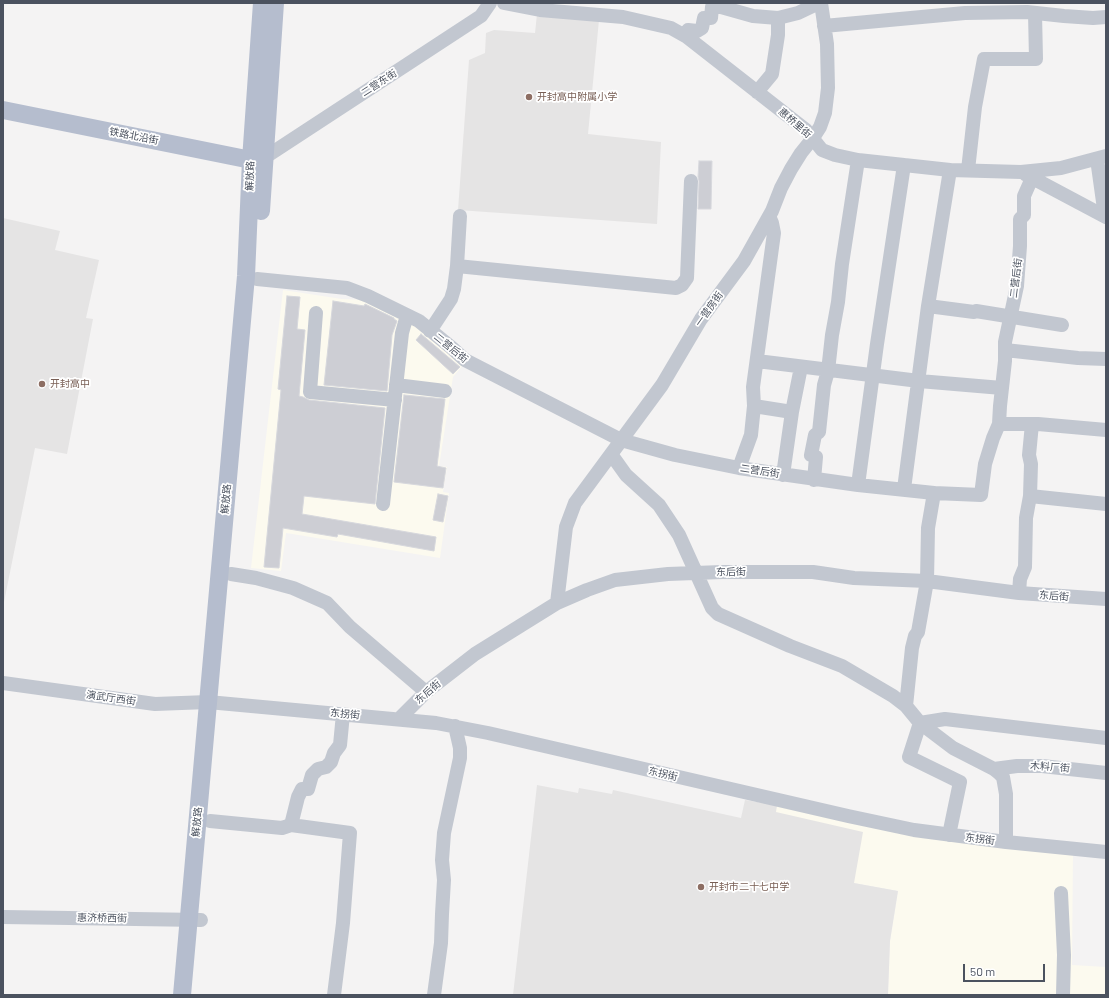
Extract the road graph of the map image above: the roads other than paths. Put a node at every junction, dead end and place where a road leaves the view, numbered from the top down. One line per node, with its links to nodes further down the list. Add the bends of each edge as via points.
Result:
1 (262, 3): 17 (main road, 解放路)
2 (275, 3): 17 (main road, 解放路)
3 (490, 3): 17 (street, 二营东街, via 481,16)
4 (504, 3): 7 (street, 惠桥里街, via 540,10)
5 (820, 3): 10 (street, via 798,14); 11 (street, 一营房街)
6 (715, 5): 10 (street, via 753,16); 12 (street, via 712,7 711,18 704,18 702,28 697,31 688,30)
7 (599, 9): 12 (street, 惠桥里街, via 671,28)
8 (1035, 13): 9 (street); 11 (street, via 965,13); 21 (street, via 1036,60 984,59 975,107)
9 (1106, 17)
10 (778, 18): 13 (street, via 772,74)
11 (824, 26): 15 (street, 一营房街, via 828,88 820,127)
12 (687, 37): 13 (street, 惠桥里街)
13 (757, 92): 15 (street, 惠桥里街)
14 (3, 110): 17 (main road, 铁路北沿街)
15 (813, 138): 18 (street, 惠桥里街, via 822,150); 25 (street, 一营房街, via 791,169)
16 (1101, 158): 22 (street, 惠桥里街); 26 (street)
17 (257, 159): 28 (main road, 解放路); 70 (main road, 解放路)
18 (858, 160): 19 (street, 惠桥里街); 39 (street)
19 (904, 165): 20 (street, 惠桥里街); 40 (street)
20 (950, 170): 21 (street, 惠桥里街); 29 (street)
21 (968, 170): 22 (street, 惠桥里街)
22 (1026, 175): 26 (street); 32 (street, 二营后街, via 1024,215 1020,219 1017,286)
23 (691, 181): 27 (street, via 687,278 676,288)
24 (460, 216): 27 (street)
25 (769, 216): 37 (street, via 774,233); 51 (street, 一营房街, via 744,261 701,319 662,385)
26 (1105, 216)
27 (457, 266): 34 (street, via 451,299)
28 (257, 279): 31 (street, 二营后街, via 347,288); 63 (main road, 解放路)
29 (928, 306): 32 (street); 41 (street)
30 (316, 313): 45 (street, via 310,392)
31 (407, 314): 34 (street, 二营后街); 42 (street, via 402,333)
32 (1011, 317): 33 (street); 35 (street, 二营后街)
33 (1062, 325)
34 (430, 331): 51 (street, 二营后街, via 465,360)
35 (1005, 350): 36 (street); 43 (street, 二营后街)
36 (1106, 360)
37 (757, 361): 38 (street); 46 (street, via 753,387)
38 (801, 367): 39 (street); 47 (street)
39 (828, 371): 40 (street); 55 (street, via 824,385 820,432 815,435 811,455 816,457)
40 (873, 376): 41 (street); 56 (street)
41 (919, 381): 43 (street); 57 (street)
42 (396, 385): 44 (street); 45 (street)
43 (1002, 388): 48 (street, 二营后街)
44 (445, 391)
45 (394, 400): 60 (street)
46 (754, 406): 47 (street); 53 (street, via 750,435)
47 (792, 412): 54 (street)
48 (999, 424): 49 (street); 58 (street, 二营后街, via 985,464 981,495)
49 (1032, 424): 50 (street); 59 (street)
50 (1106, 430)
51 (621, 440): 52 (street, 一营房街); 53 (street, 二营后街, via 675,455)
52 (611, 454): 62 (street, via 626,475 659,505 679,535); 67 (street, 一营房街, via 571,511 566,527)
53 (739, 468): 54 (street, 二营后街)
54 (783, 475): 55 (street, 二营后街)
55 (814, 480): 56 (street, 二营后街)
56 (858, 485): 57 (street, 二营后街)
57 (904, 490): 58 (street, 二营后街)
58 (934, 492): 64 (street, via 928,528)
59 (1030, 496): 61 (street); 65 (street, via 1024,567)
60 (383, 504)
61 (1106, 504)
62 (696, 573): 64 (street, 东后街, via 814,572 854,578); 67 (street, 东后街, via 615,580); 71 (street, via 712,608 718,614 842,666)
63 (231, 574): 69 (street, via 293,588 326,603 350,628); 70 (main road, 解放路)
64 (927, 581): 65 (street, 东后街); 71 (street, via 918,632 912,648)
65 (1019, 593): 66 (street, 东后街)
66 (1106, 599)
67 (557, 603): 69 (street, 东后街, via 475,654)
68 (3, 683): 70 (street, 演武厅西街, via 155,704)
69 (426, 692): 73 (street, 东后街)
70 (214, 702): 72 (street, 东拐街); 79 (main road, 解放路); 86 (main road, 解放路)
71 (906, 706): 74 (street)
72 (342, 714): 73 (street, 东拐街); 80 (street, via 340,745 326,768 318,769 312,775 308,789 302,789)
73 (399, 719): 75 (street, 东拐街)
74 (920, 723): 76 (street, via 945,719); 77 (street, via 953,748); 81 (street, via 909,757 960,782)
75 (455, 726): 81 (street, 东拐街, via 848,816); 90 (street, via 460,758 444,833 441,943)
76 (1106, 738)
77 (994, 769): 78 (street, 木料厂街, via 1042,766); 82 (street, via 1003,777 1005,784)
78 (1106, 773)
79 (210, 821): 80 (street, via 282,828); 86 (main road, 解放路)
80 (291, 825): 89 (street, via 350,833)
81 (949, 835): 82 (street, 东拐街)
82 (1006, 842): 83 (street, 东拐街)
83 (1106, 852)
84 (1061, 893): 91 (street)
85 (3, 917): 86 (street, 惠济桥西街)
86 (195, 920): 87 (main road, 解放路); 88 (main road, 解放路)
87 (182, 995)
88 (194, 995)
89 (334, 995)
90 (434, 995)
91 (1063, 995)

